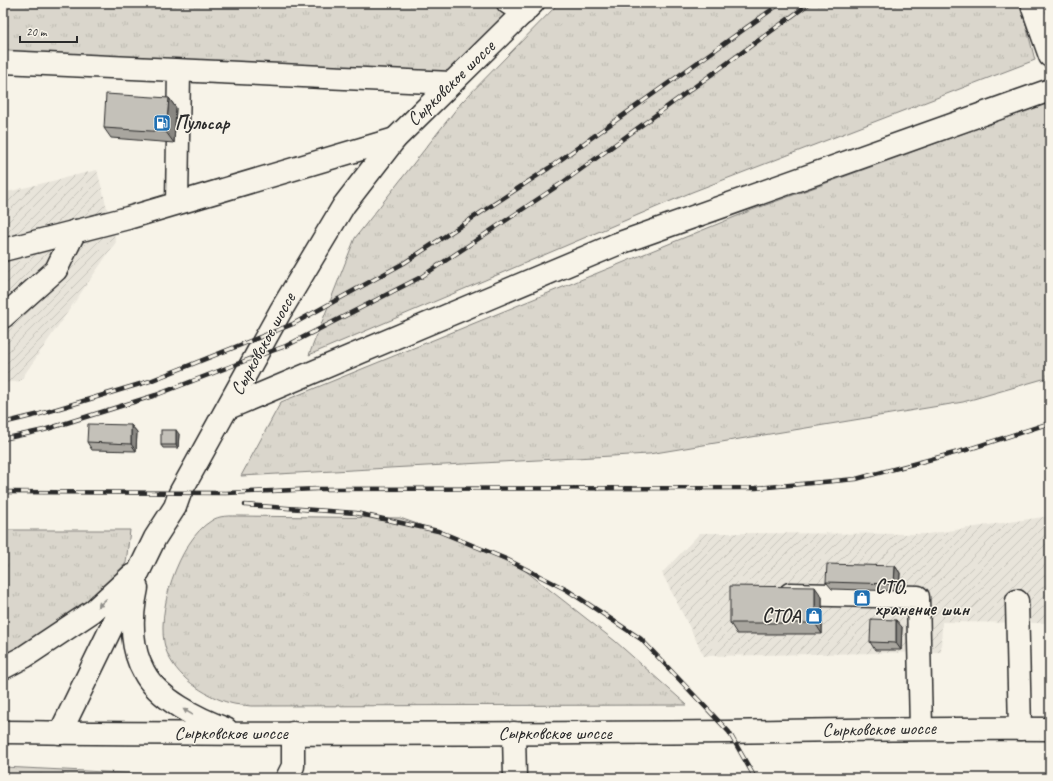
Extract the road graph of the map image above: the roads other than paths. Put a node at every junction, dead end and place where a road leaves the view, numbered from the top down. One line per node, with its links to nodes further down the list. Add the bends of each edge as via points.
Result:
1 (1039, 3): 3 (main road, via 1033,8)
2 (522, 6): 6 (main road, Сырковское шоссе)
3 (1050, 56)
4 (3, 62): 5 (main road)
5 (179, 71): 6 (main road); 9 (main road)
6 (451, 83): 8 (main road, Сырковское шоссе)
7 (1050, 90): 13 (main road, via 617,244)
8 (395, 139): 9 (main road); 13 (main road, Сырковское шоссе, via 344,205 280,312)
9 (177, 204): 10 (main road)
10 (75, 231): 11 (main road); 12 (main road, via 56,270)
11 (3, 250)
12 (3, 317)
13 (228, 408): 14 (main road, Сырковское шоссе)
14 (141, 567): 17 (main road, one-way to 17, via 93,611); 22 (main road, Сырковское шоссе); 23 (main road, one-way to 14, via 215,726 175,704 158,690 144,673 136,654 133,635 133,614)
15 (783, 594): 18 (main road, via 918,597)
16 (1017, 601): 19 (main road)
17 (3, 668)
18 (921, 728): 19 (main road, Сырковское шоссе); 24 (main road, Сырковское шоссе)
19 (1020, 728): 20 (main road, Сырковское шоссе)
20 (1050, 729)
21 (3, 732): 22 (main road, Сырковское шоссе)
22 (60, 733): 23 (main road, Сырковское шоссе)
23 (236, 733): 25 (main road, Сырковское шоссе)
24 (514, 733): 25 (main road, Сырковское шоссе); 27 (main road)
25 (293, 734): 26 (main road, via 293,766)
26 (287, 778)
27 (515, 778)

